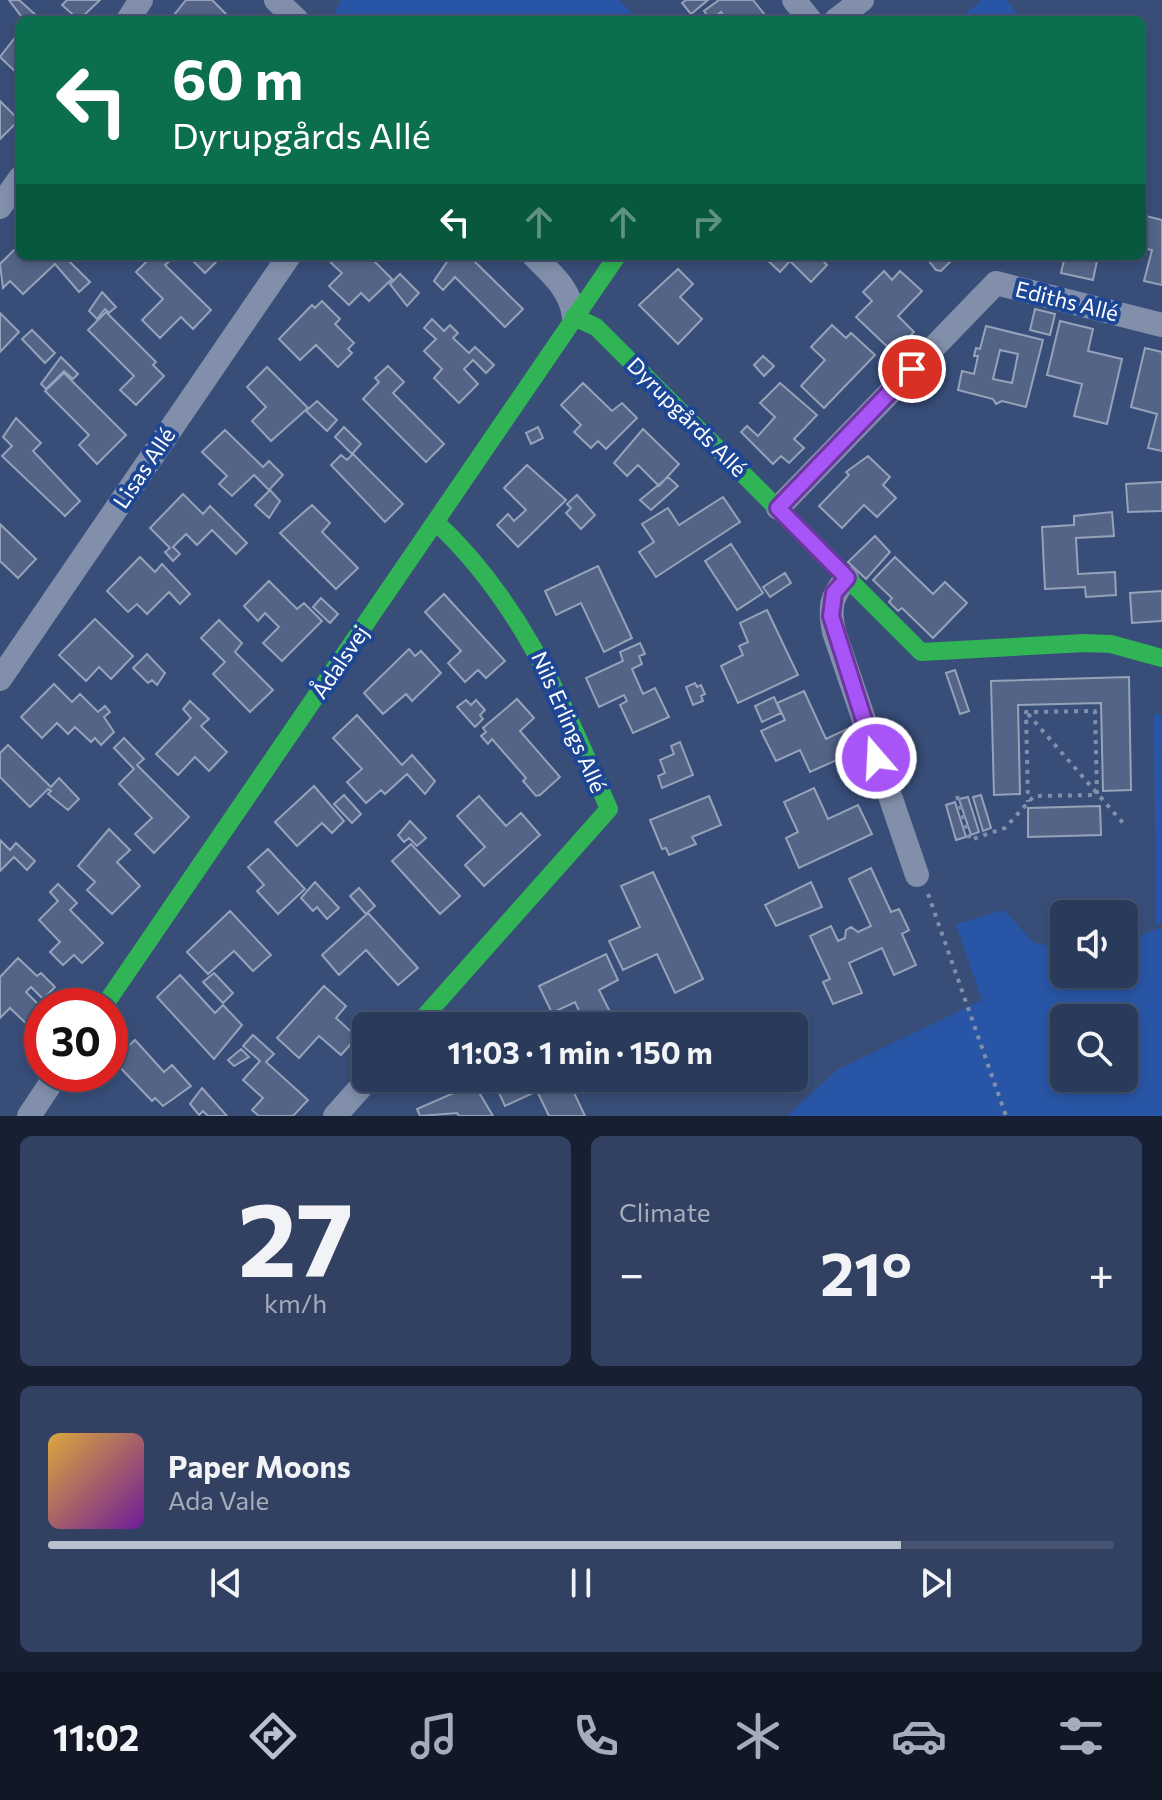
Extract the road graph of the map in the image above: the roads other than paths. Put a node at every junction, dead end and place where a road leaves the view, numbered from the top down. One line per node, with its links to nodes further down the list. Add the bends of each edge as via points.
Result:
1 (276, 0): 4 (street)
2 (794, 0): 5 (street)
3 (862, 0): 6 (street)
4 (293, 16)
5 (807, 16)
6 (841, 16)
7 (16, 184): 8 (street)
8 (0, 207)
9 (286, 260): 18 (street, Lisas Allé)
10 (538, 260): 12 (street, via 561,284)
11 (614, 260): 12 (street, Ådalsvej)
12 (574, 317): 14 (street, Dyrupgårds Allé, via 596,327); 15 (street, Ådalsvej)
13 (1162, 325): 14 (street, Ediths Allé, via 996,283)
14 (778, 508): 16 (street, Dyrupgårds Allé)
15 (436, 522): 20 (street, Ådalsvej); 21 (street, Nils Erlings Allé, via 487,572 517,613 609,809)
16 (847, 578): 17 (street, Dyrupgårds Allé, via 921,652 1085,643); 19 (street, via 830,605 834,632)
17 (1162, 658)
18 (0, 679)
19 (917, 875)
20 (116, 988)
21 (428, 1012)
22 (45, 1092): 24 (street)
23 (356, 1092): 25 (street)
24 (29, 1116)
25 (335, 1116)

